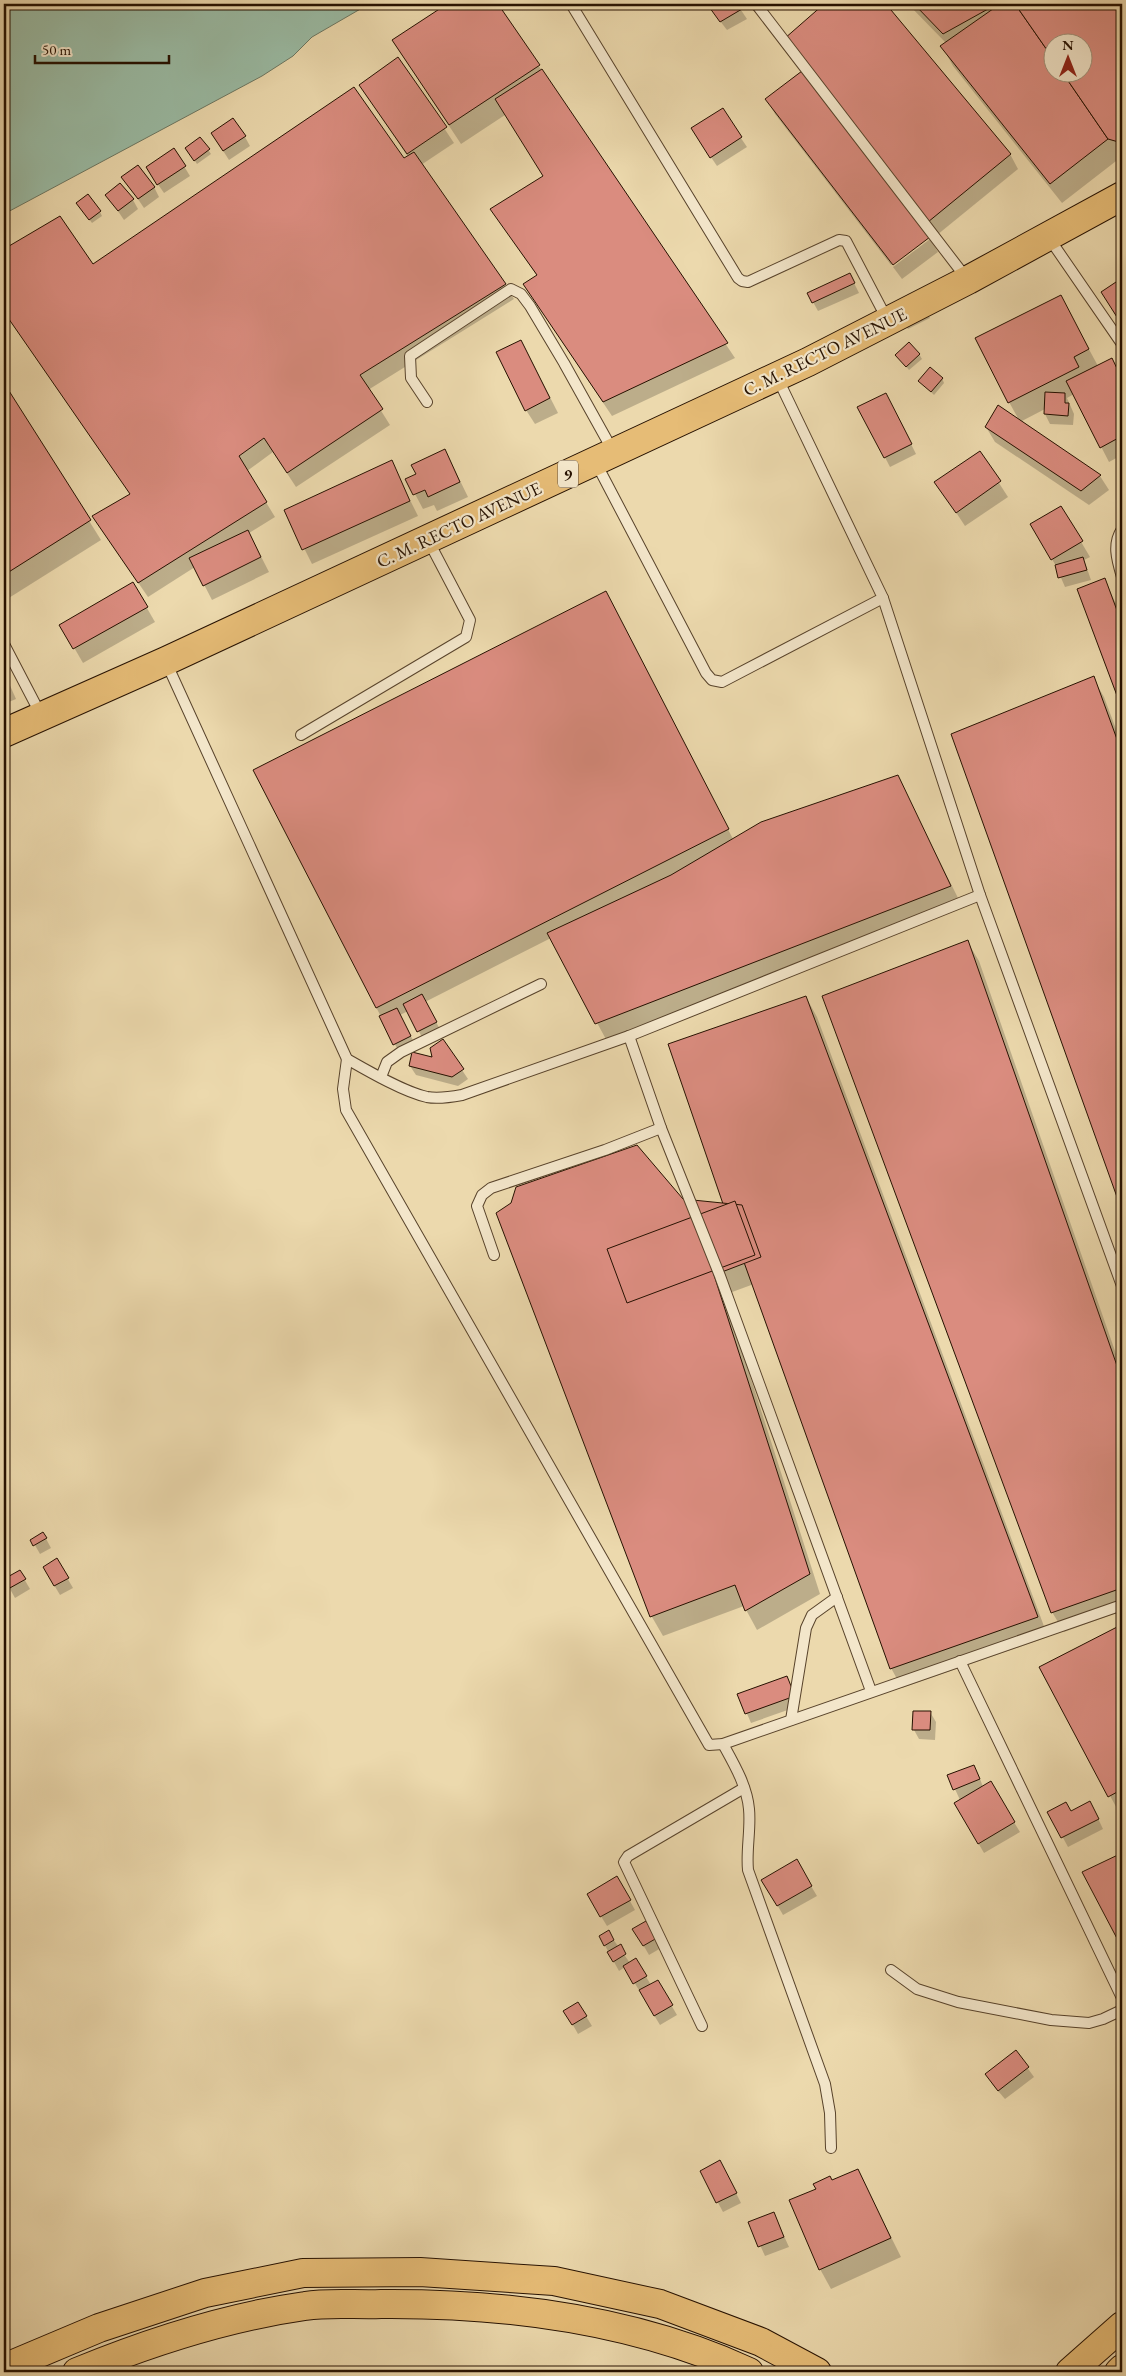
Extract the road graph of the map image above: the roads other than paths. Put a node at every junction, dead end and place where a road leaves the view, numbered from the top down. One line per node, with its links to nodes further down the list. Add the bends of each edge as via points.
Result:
1 (571, 4): 6 (lane, via 738,278 748,282 839,240 846,240)
2 (756, 4): 5 (lane)
3 (1122, 196): 4 (main road, C. M. RECTO AVENUE / 9)
4 (1048, 237): 5 (main road, C. M. RECTO AVENUE / 9); 7 (lane)
5 (968, 280): 6 (main road, C. M. RECTO AVENUE / 9)
6 (889, 322): 8 (main road, C. M. RECTO AVENUE / 9)
7 (1122, 344)
8 (776, 376): 10 (main road, C. M. RECTO AVENUE / 9); 14 (lane)
9 (427, 402): 10 (lane, via 411,378 410,356 511,289 521,294 530,306 564,363)
10 (604, 457): 12 (main road, C. M. RECTO AVENUE / 9); 14 (lane, via 712,680 722,682)
11 (1122, 529): 13 (lane, via 1116,545 1116,559)
12 (428, 539): 16 (main road, C. M. RECTO AVENUE / 9); 19 (lane, via 470,620 466,637)
13 (1122, 577)
14 (883, 598): 20 (lane)
15 (4, 644): 17 (lane)
16 (166, 661): 17 (main road, C. M. RECTO AVENUE / 9); 23 (lane)
17 (42, 716): 18 (main road, C. M. RECTO AVENUE / 9)
18 (4, 734)
19 (301, 735)
20 (980, 895): 22 (lane); 27 (lane)
21 (541, 984): 24 (lane, via 401,1052 388,1062)
22 (629, 1036): 24 (lane, via 450,1097 428,1097); 25 (lane)
23 (347, 1059): 24 (lane); 33 (lane, via 343,1090 346,1110 706,1742 713,1746)
24 (381, 1077)
25 (661, 1128): 26 (lane, via 491,1188 482,1195 477,1206); 28 (lane, via 717,1268)
26 (494, 1255)
27 (1122, 1286)
28 (836, 1597): 31 (lane); 32 (lane, via 812,1615 806,1628)
29 (1122, 1605): 30 (lane)
30 (960, 1661): 31 (lane); 36 (lane)
31 (871, 1691): 32 (lane)
32 (791, 1720): 33 (lane)
33 (723, 1744): 34 (lane)
34 (744, 1788): 38 (lane, via 628,1856 624,1862); 39 (lane, via 749,1807 748,1870 825,2084)
35 (891, 1970): 37 (lane, via 917,1989 958,2002 1051,2020 1089,2023)
36 (1122, 1998)
37 (1122, 2010)
38 (702, 2026)
39 (832, 2148)
40 (1122, 2326): 46 (main road)
41 (4, 2368): 45 (main road, via 99,2328 205,2293 303,2273 420,2272 554,2281 660,2304 761,2342)
42 (1122, 2369): 47 (main road)
43 (77, 2372): 44 (main road, via 213,2324 307,2305 418,2304 549,2313 651,2334)
44 (749, 2372)
45 (817, 2372)
46 (1070, 2372)
47 (1119, 2372)

